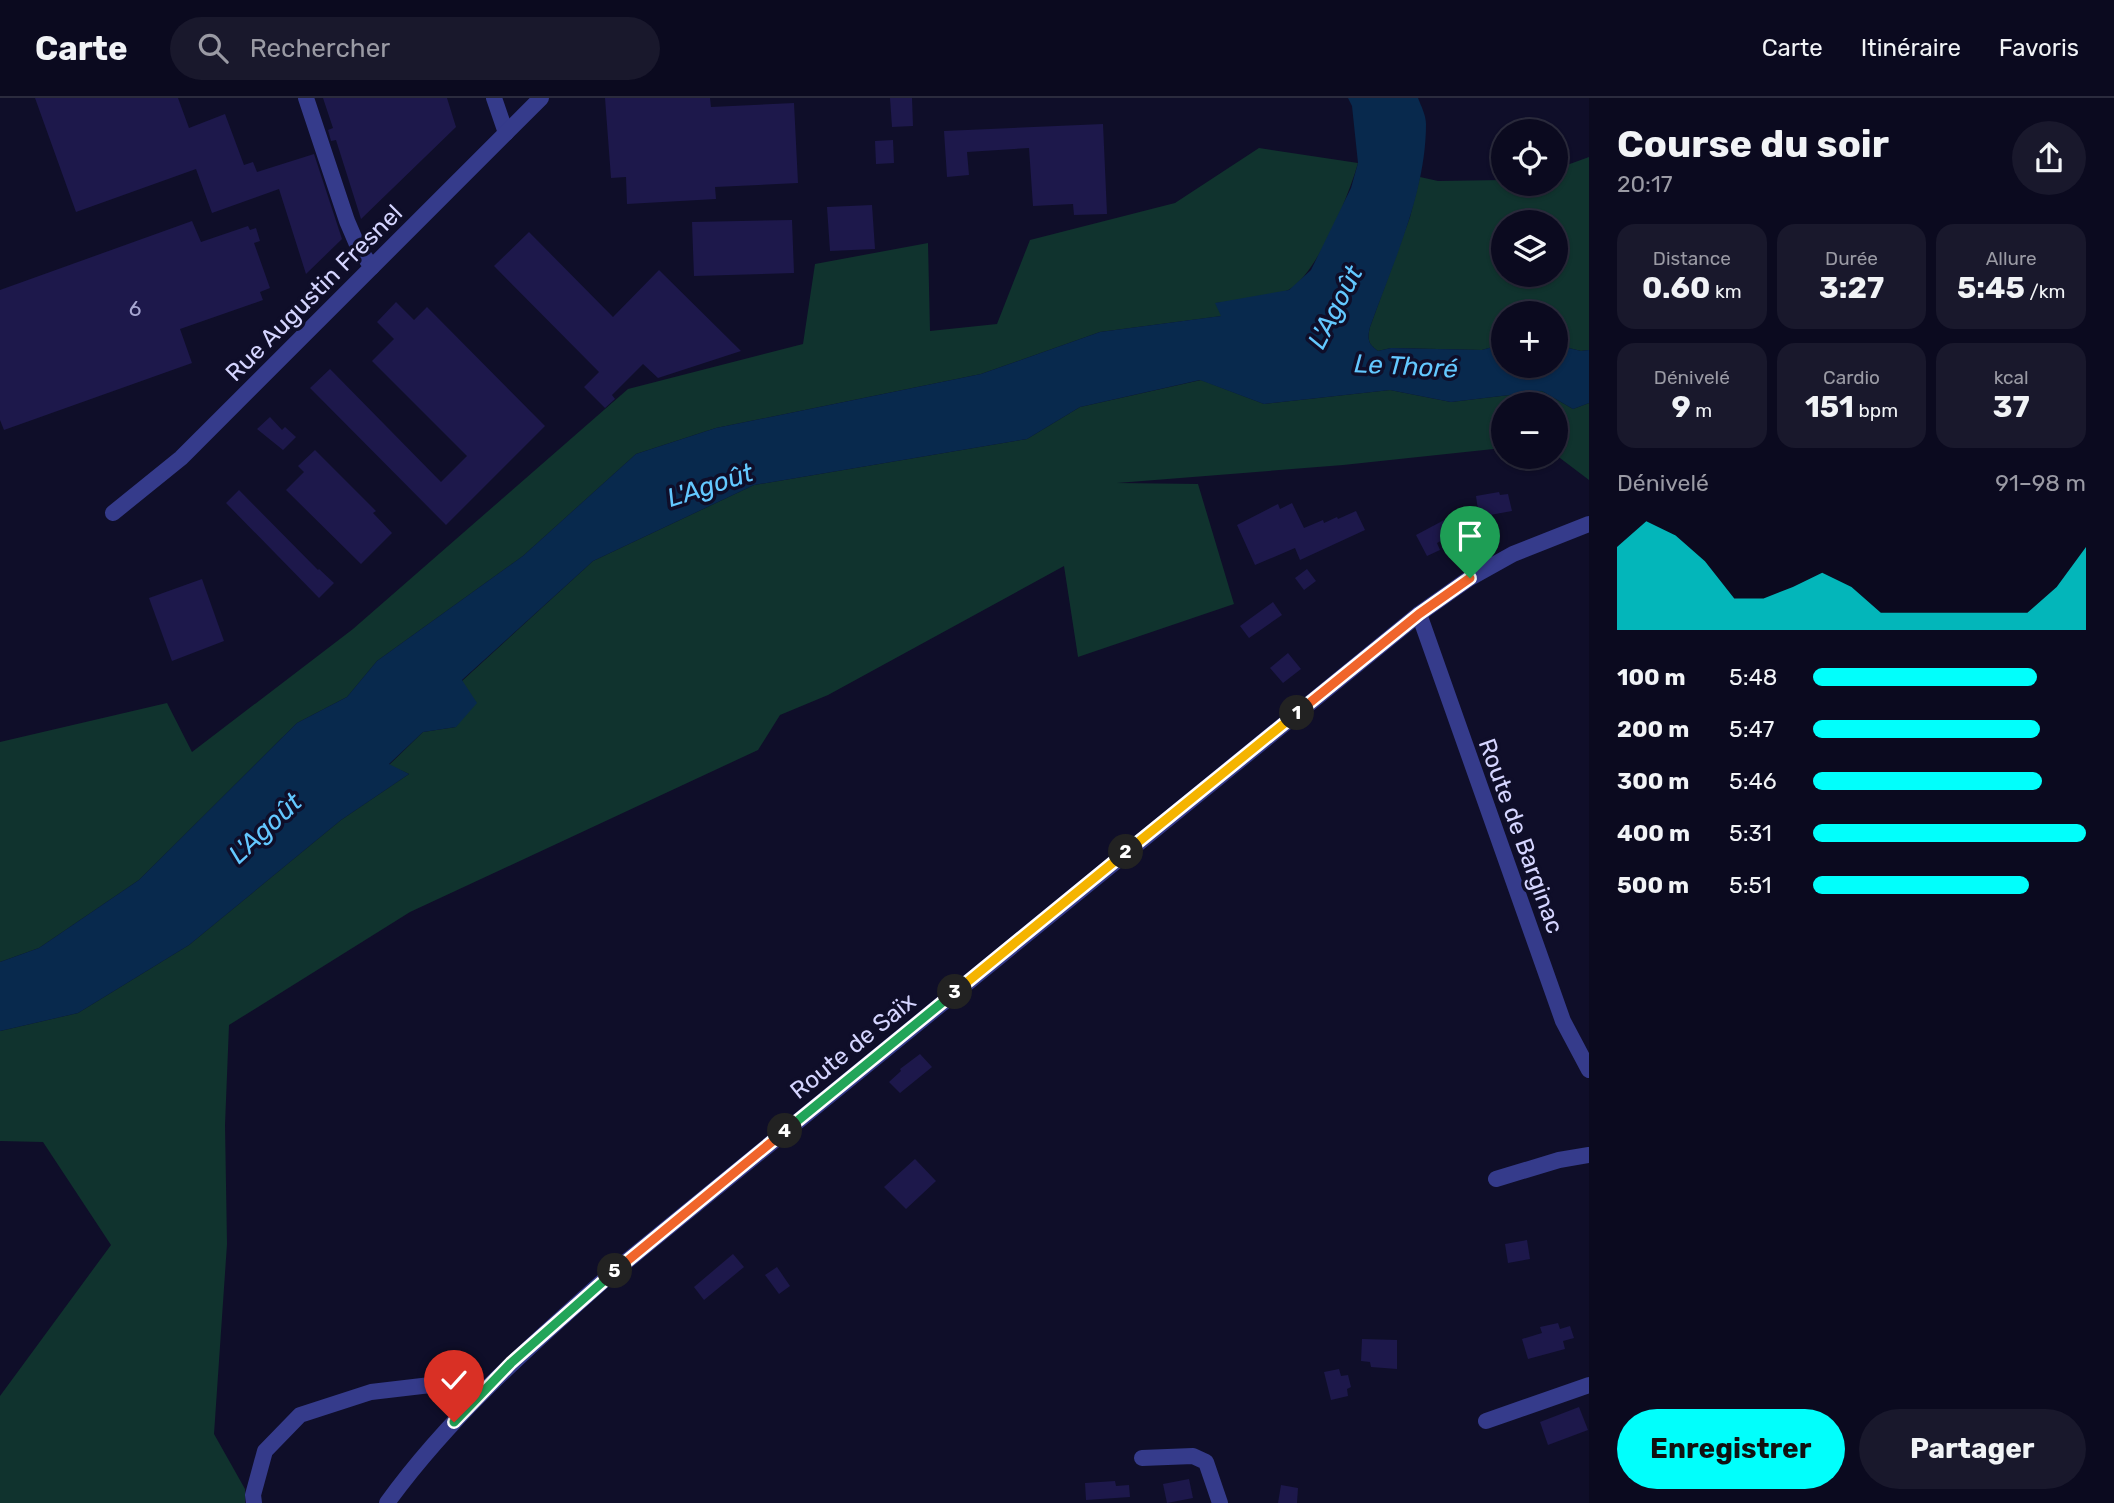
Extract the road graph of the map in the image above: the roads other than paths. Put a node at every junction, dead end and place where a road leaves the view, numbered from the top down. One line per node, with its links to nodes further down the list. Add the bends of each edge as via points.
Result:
1 (306, 98): 5 (street, via 347,221)
2 (494, 98): 4 (street)
3 (541, 98): 4 (street, Rue Augustin Fresnel)
4 (506, 133): 5 (street, Rue Augustin Fresnel)
5 (372, 267): 6 (street, Rue Augustin Fresnel, via 181,458)
6 (113, 513)
7 (1589, 524): 8 (street, Route de Saïx, via 1513,554)
8 (1419, 614): 9 (street, Route de Barginac, via 1563,1021); 17 (street, Route de Saïx, via 611,1274 511,1363 454,1422)
9 (1589, 1070)
10 (1589, 1155): 11 (street)
11 (1496, 1179)
12 (439, 1384): 16 (street, via 371,1392 300,1415 265,1451)
13 (1589, 1385): 14 (street)
14 (1486, 1421)
15 (1142, 1458): 18 (street, via 1193,1456 1206,1462)
16 (254, 1503)
17 (387, 1503)
18 (1220, 1503)

